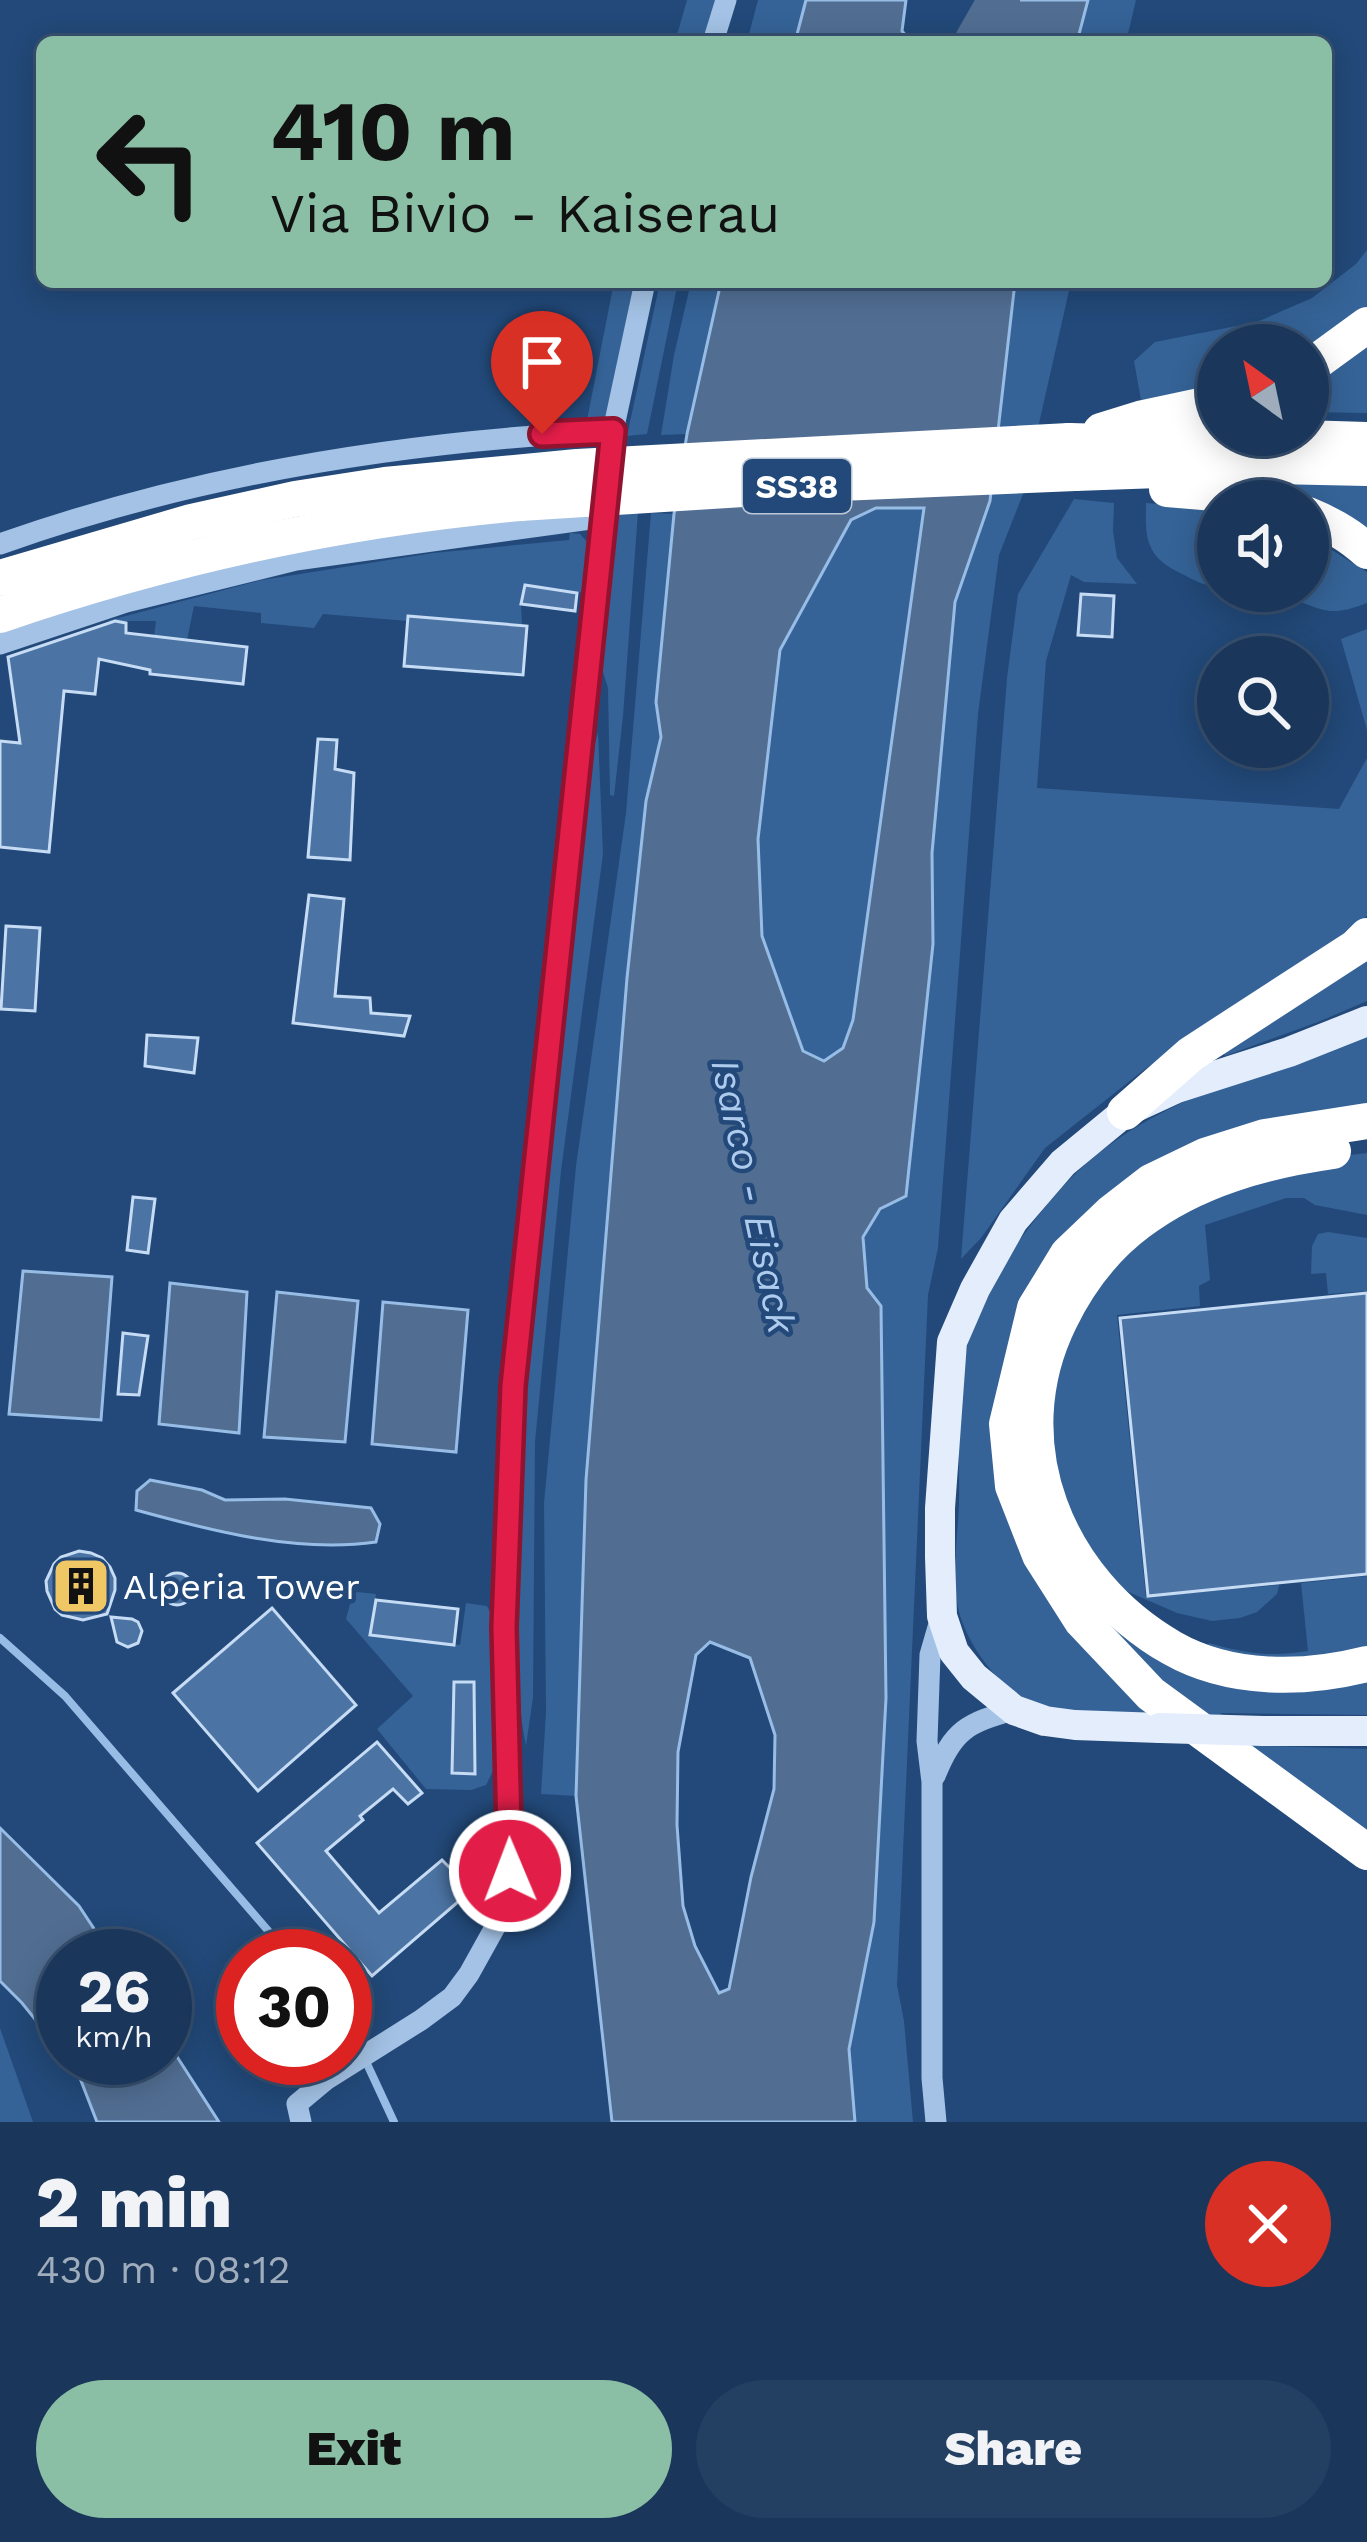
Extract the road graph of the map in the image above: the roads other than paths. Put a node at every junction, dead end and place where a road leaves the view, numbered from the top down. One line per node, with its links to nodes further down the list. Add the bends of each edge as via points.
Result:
1 (726, 0): 2 (street)
2 (715, 36)
3 (644, 288): 7 (street)
4 (1367, 325): 5 (highway)
5 (1329, 353)
6 (1197, 418): 9 (highway)
7 (613, 431): 13 (street); 15 (street, via 317,461)
8 (1367, 440): 9 (highway, SS38, via 1270,437)
9 (1150, 455): 10 (highway, SS38); 11 (highway, SS38); 12 (highway)
10 (1072, 457): 17 (highway, SS38, bridge, via 578,466 385,485 191,522); 18 (highway, SS38, bridge, via 839,483 435,511 195,557)
11 (1367, 468)
12 (1205, 480)
13 (604, 517): 19 (street, via 296,560 126,602); 31 (street, via 513,1386 504,1627 510,1871 494,1929 452,1997 327,2079)
14 (1329, 524): 16 (highway)
15 (0, 544)
16 (1367, 551)
17 (0, 578)
18 (0, 615)
19 (0, 644)
20 (1367, 936): 22 (highway, via 1191,1054)
21 (1367, 1021): 22 (main road)
22 (1126, 1112): 25 (main road, via 1064,1163 1013,1221 952,1342)
23 (1367, 1121): 30 (highway, via 1205,1156 1111,1213 1068,1254 1035,1308 1007,1424 1013,1486 1040,1555 1082,1622 1151,1694)
24 (1367, 1145): 26 (highway, via 1241,1170 1182,1194 1102,1254 1074,1291 1042,1363 1036,1444 1053,1520 1078,1560 1133,1622 1175,1650 1260,1674)
25 (941, 1616): 27 (main road, via 954,1652); 29 (street, via 930,1655)
26 (1367, 1664)
27 (1014, 1710): 28 (main road, bridge, via 1060,1723); 29 (street, via 962,1730)
28 (1367, 1731)
29 (932, 1782): 32 (street)
30 (1367, 1852)
31 (299, 2113)
32 (935, 2122)

